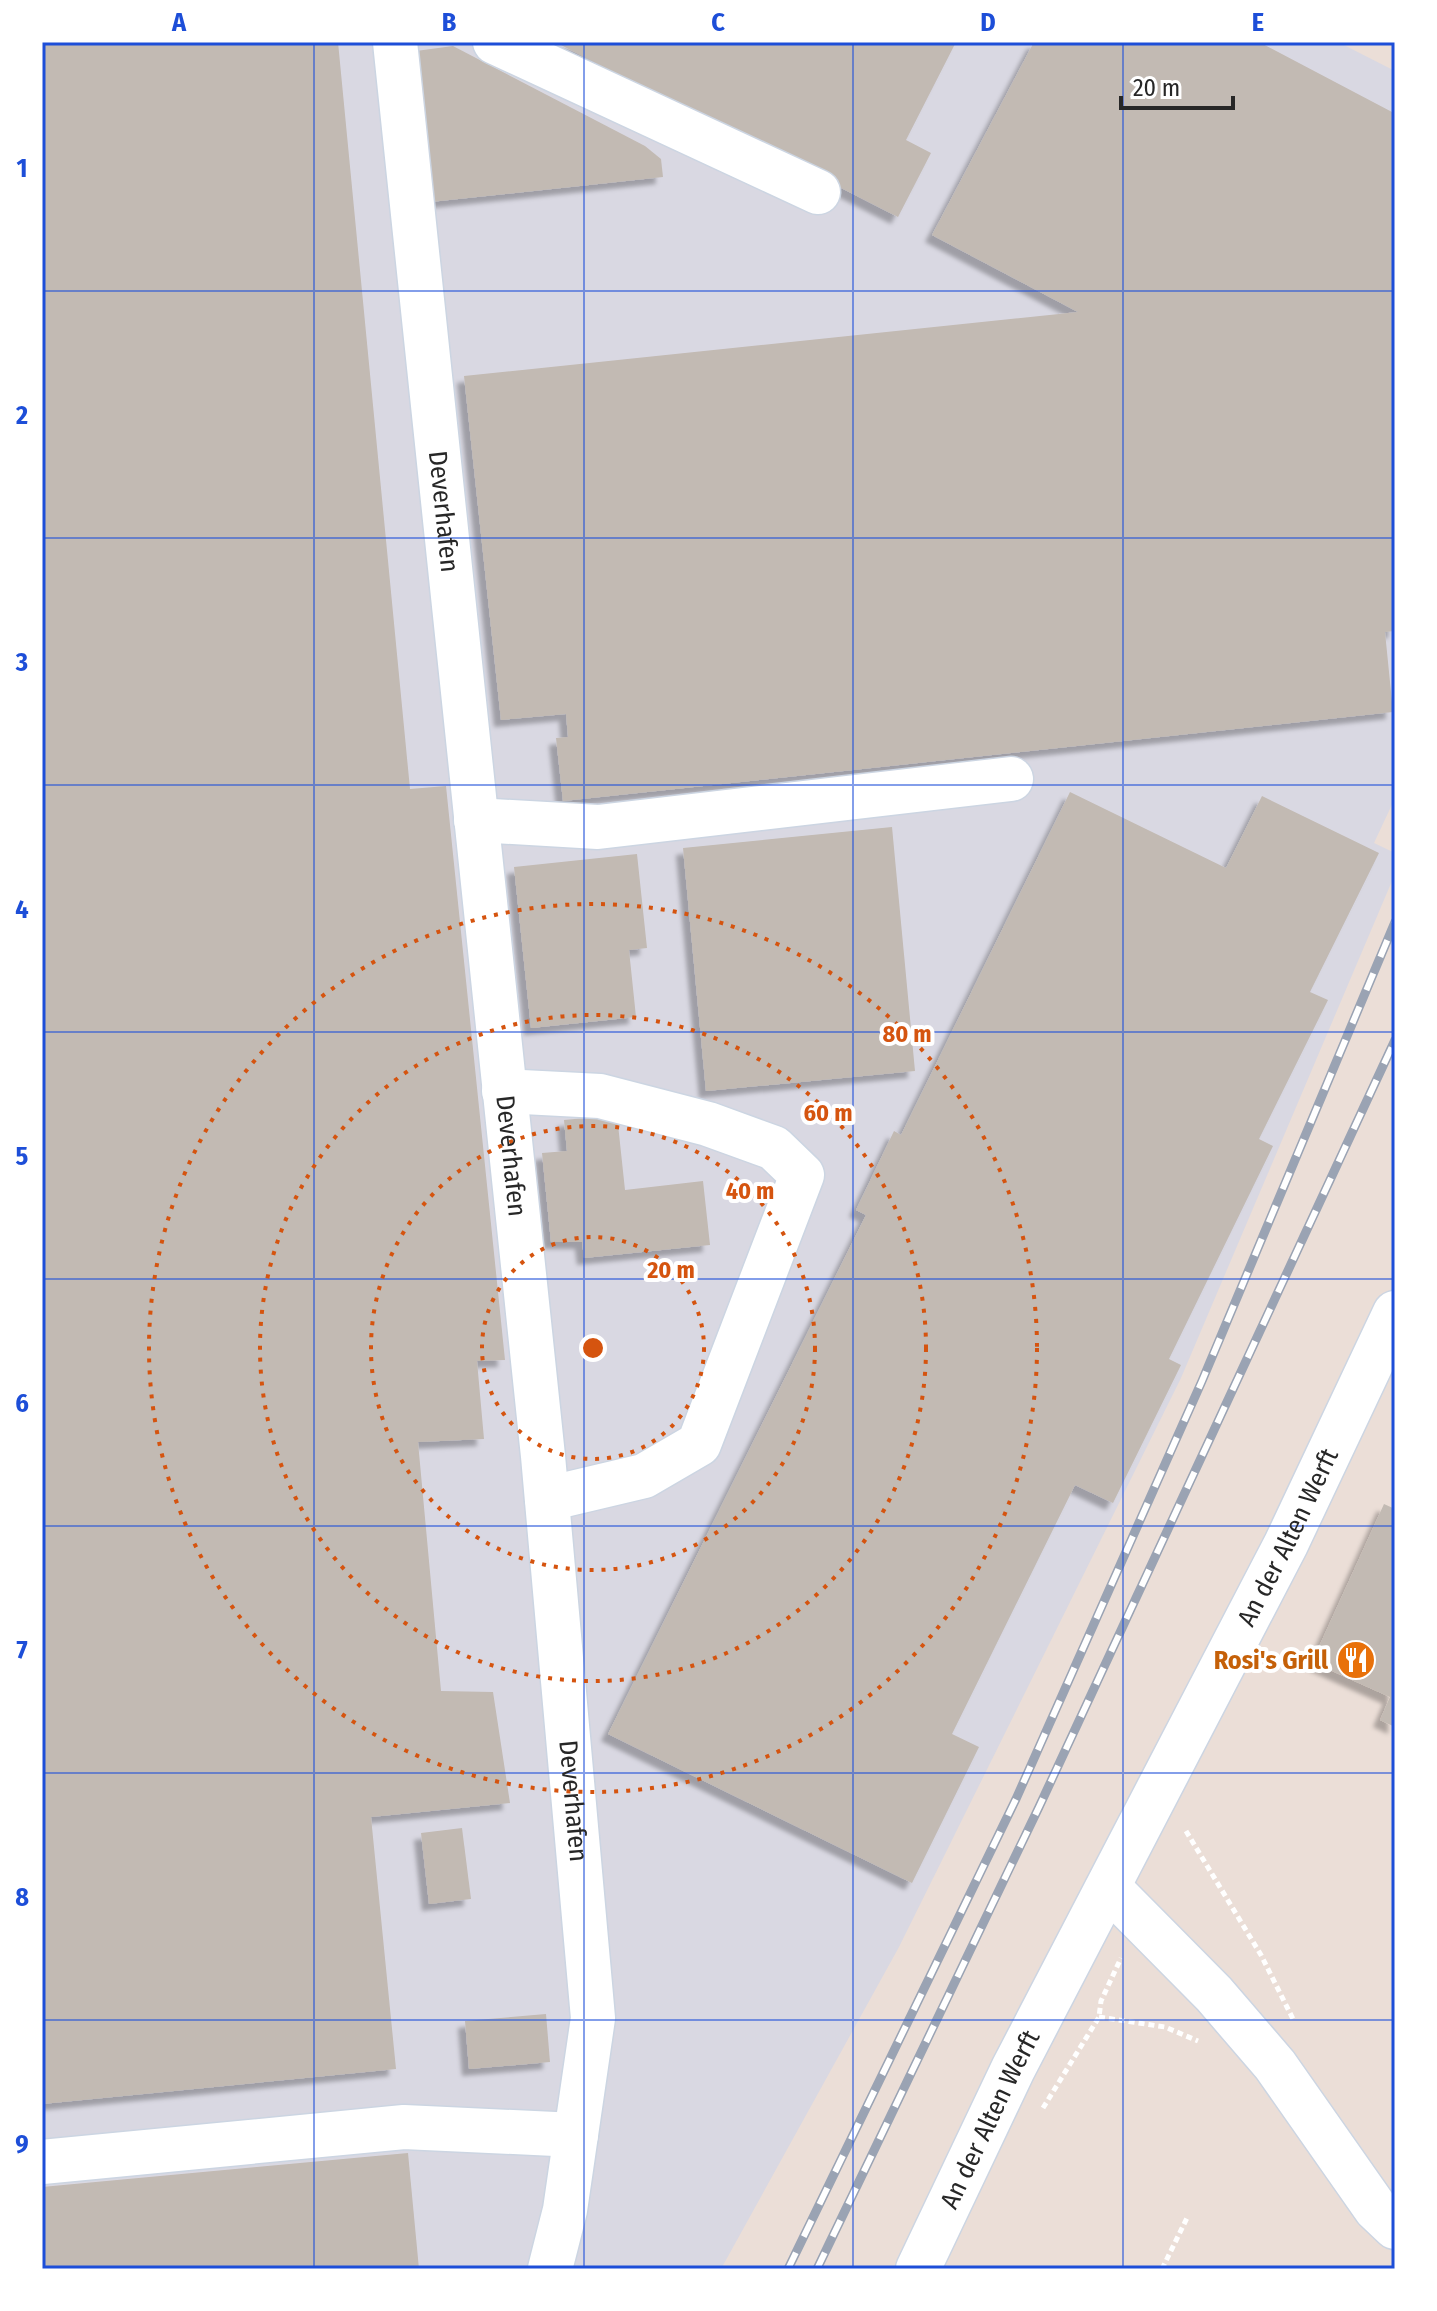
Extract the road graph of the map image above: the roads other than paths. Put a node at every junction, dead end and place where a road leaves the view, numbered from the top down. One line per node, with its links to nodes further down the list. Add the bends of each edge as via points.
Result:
1 (395, 42): 5 (street, Deverhafen)
2 (495, 42): 3 (street)
3 (818, 192)
4 (1011, 779): 5 (street, via 598,827)
5 (476, 820): 6 (street, Deverhafen)
6 (504, 1091): 8 (street, Deverhafen); 8 (street, via 600,1096 708,1124 774,1148 802,1175 699,1444 644,1476)
7 (1395, 1313): 9 (street, An der Alten Werft, via 1286,1544)
8 (547, 1499): 10 (street, Deverhafen, via 593,2018)
9 (1109, 1888): 12 (street, via 1214,1994 1275,2065 1376,2209); 14 (street, An der Alten Werft, via 1013,2069)
10 (576, 2135): 11 (street, via 404,2127); 13 (street, Deverhafen)
11 (42, 2162)
12 (1395, 2227)
13 (550, 2269)
14 (918, 2269)

